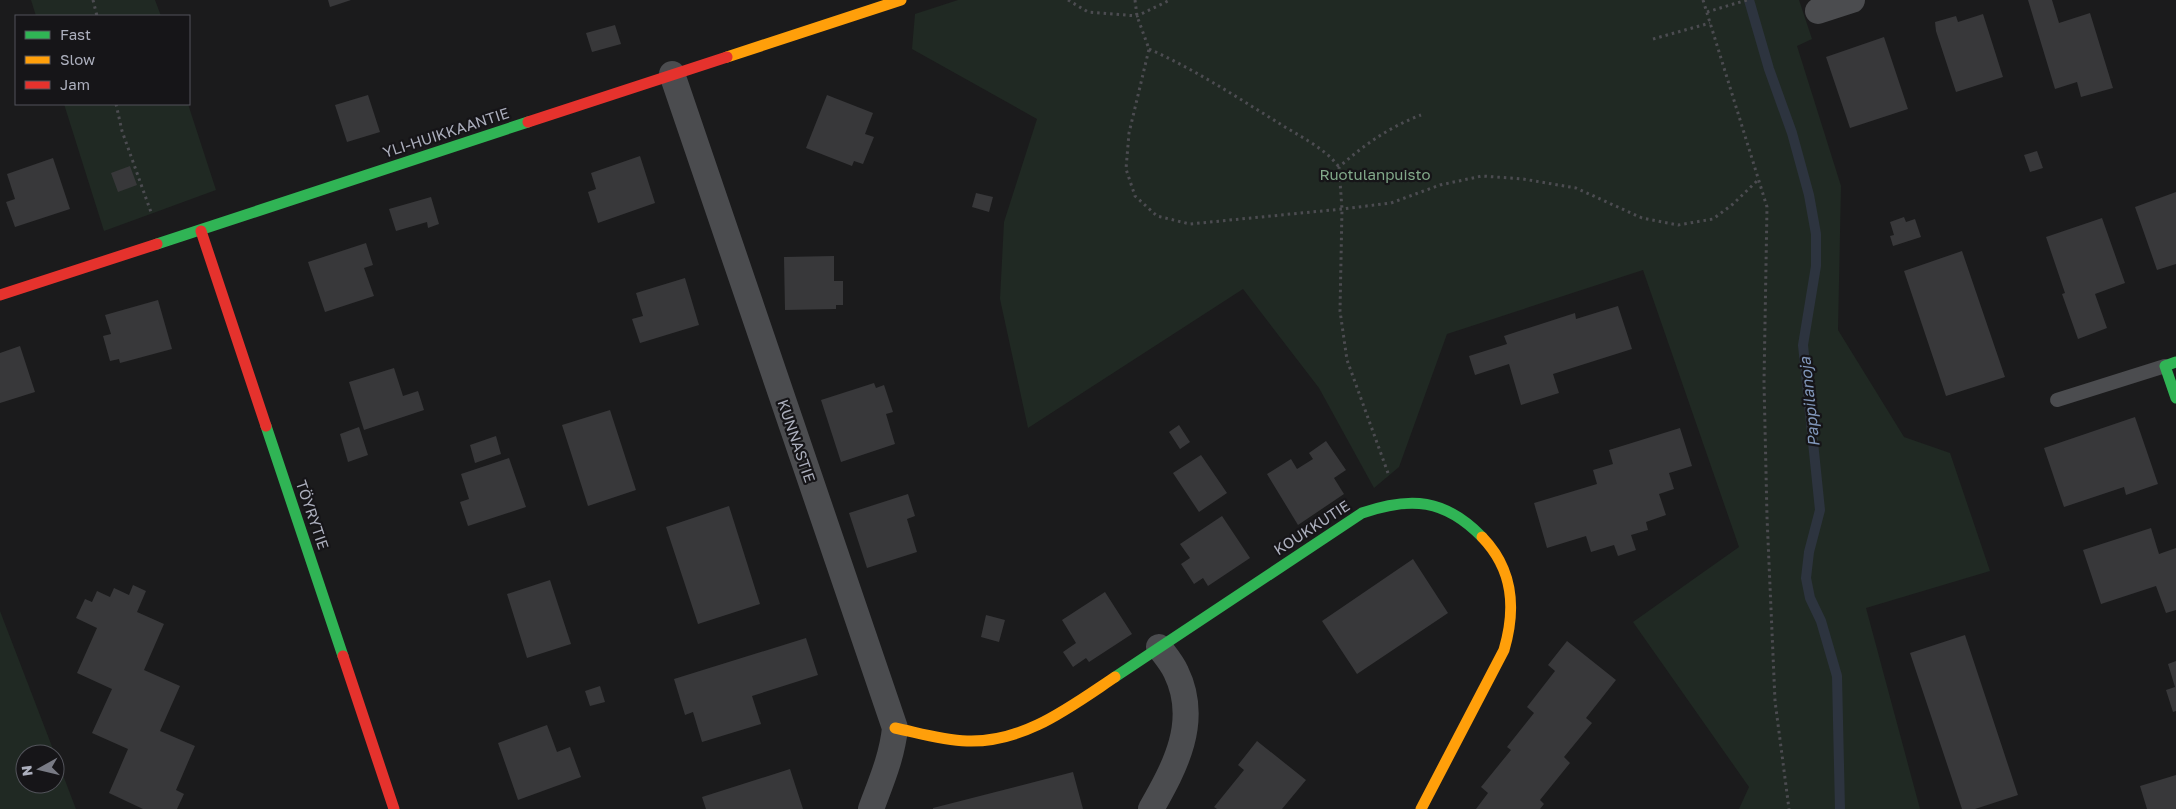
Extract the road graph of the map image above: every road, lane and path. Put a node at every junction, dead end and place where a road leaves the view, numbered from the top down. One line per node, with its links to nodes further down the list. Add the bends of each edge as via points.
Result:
1 (93, 0): 11 (path)
2 (901, 0): 16 (street, YLI-HUIKKAANTIE)
3 (1068, 0): 12 (path, via 1088,12)
4 (1135, 0): 12 (path)
5 (1170, 0): 12 (path)
6 (1703, 0): 10 (path)
7 (1747, 0): 10 (path)
8 (1852, 0): 9 (street)
9 (1818, 11)
10 (1707, 12): 13 (path)
11 (97, 15)
12 (1137, 16): 15 (path)
13 (1710, 23): 14 (path); 20 (path)
14 (1653, 39)
15 (1149, 49): 19 (path, via 1185,65 1318,148); 21 (path, via 1129,133 1126,169 1135,196 1157,216 1190,224)
16 (672, 74): 22 (street, YLI-HUIKKAANTIE); 30 (street, KUNNASTIE)
17 (116, 105): 23 (path, via 122,131)
18 (1421, 115): 19 (path, via 1362,146)
19 (1339, 167): 21 (path)
20 (1758, 180): 21 (path, via 1713,219 1678,225 1642,218 1576,188 1482,176 1440,185 1391,203); 35 (path, via 1767,207 1764,382 1775,692)
21 (1342, 209): 28 (path, via 1340,310 1347,360 1389,474)
22 (201, 231): 23 (street, YLI-HUIKKAANTIE); 31 (street, TÖYRYTIE)
23 (162, 244): 24 (street, YLI-HUIKKAANTIE)
24 (0, 295)
25 (2171, 364): 26 (street); 27 (lane)
26 (2176, 398)
27 (2057, 400)
28 (1393, 503): 29 (street, KOUKKUTIE, via 1362,513 1334,529); 34 (street, KOUKKUTIE, via 1424,503 1445,509 1465,520 1498,558 1512,604 1504,650)
29 (1159, 647): 30 (street, KOUKKUTIE, via 1058,714 1031,728 999,738 975,741); 33 (street, via 1176,673 1185,699 1186,722 1182,747)
30 (895, 728): 32 (street, KUNNASTIE, via 887,768)
31 (394, 809)
32 (870, 809)
33 (1150, 809)
34 (1421, 809)
35 (1789, 809)

